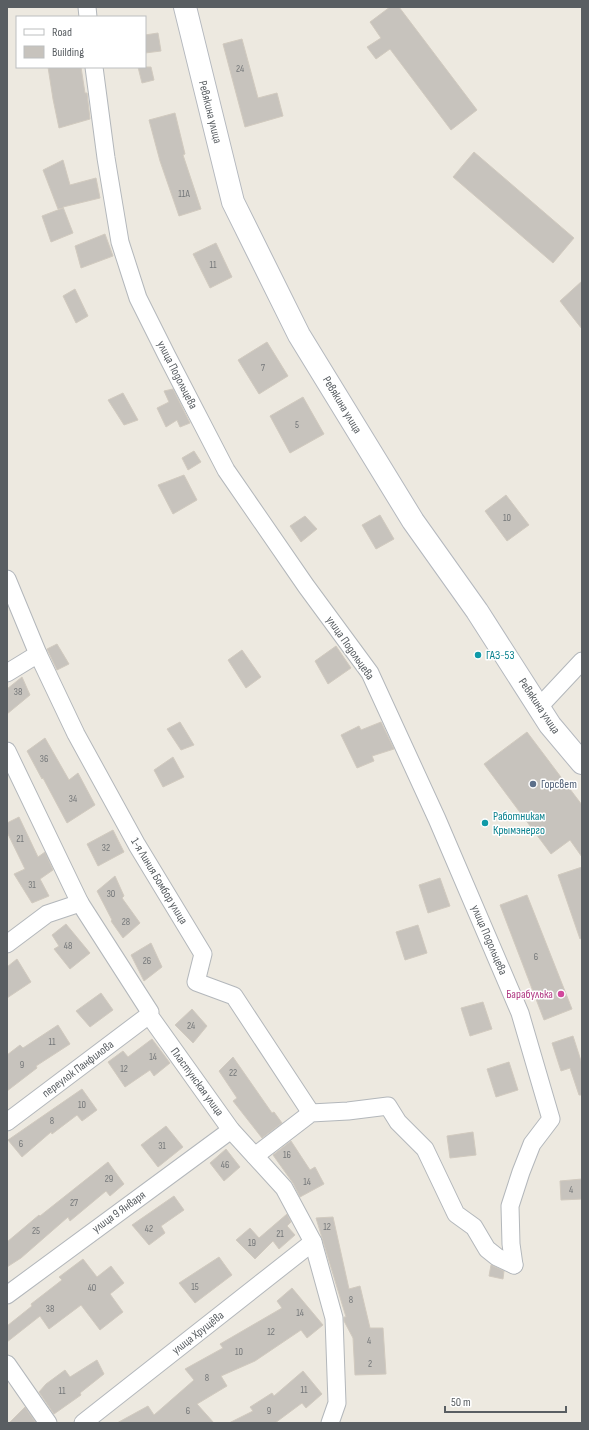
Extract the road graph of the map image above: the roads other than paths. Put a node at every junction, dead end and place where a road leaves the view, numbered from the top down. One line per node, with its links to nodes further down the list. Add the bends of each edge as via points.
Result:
1 (185, 7): 7 (main road, Ревякина улица, via 233,202 299,335 413,521 477,611)
2 (94, 68): 13 (street, улица Подольцева, via 120,242 138,298 226,470 370,673 437,819 520,1013 551,1119 532,1144 510,1206 514,1266 487,1249 474,1227 456,1214 425,1149 398,1122 388,1106)
3 (7, 579): 4 (street)
4 (38, 654): 6 (street); 13 (street, 1-я Линия Бомбор улица, via 76,734 137,845 203,954 196,982 234,996)
5 (582, 661): 7 (street)
6 (7, 673)
7 (539, 708): 9 (main road, Ревякина улица)
8 (7, 751): 10 (street, Пластунская улица)
9 (582, 763)
10 (80, 903): 11 (street, via 47,914); 12 (street, Пластунская улица, via 150,1012)
11 (7, 944)
12 (149, 1016): 14 (street, переулок Панфилова); 15 (street, Пластунская улица)
13 (311, 1113): 16 (street)
14 (7, 1122)
15 (231, 1130): 16 (street, Пластунская улица); 18 (street, улица 9 Января)
16 (255, 1156): 17 (street, Пластунская улица, via 284,1188)
17 (313, 1242): 21 (street, улица Хрущёва); 22 (street, Пластунская улица, via 334,1318 338,1403)
18 (7, 1295)
19 (7, 1364): 20 (street)
20 (48, 1423)
21 (83, 1423)
22 (330, 1423)

